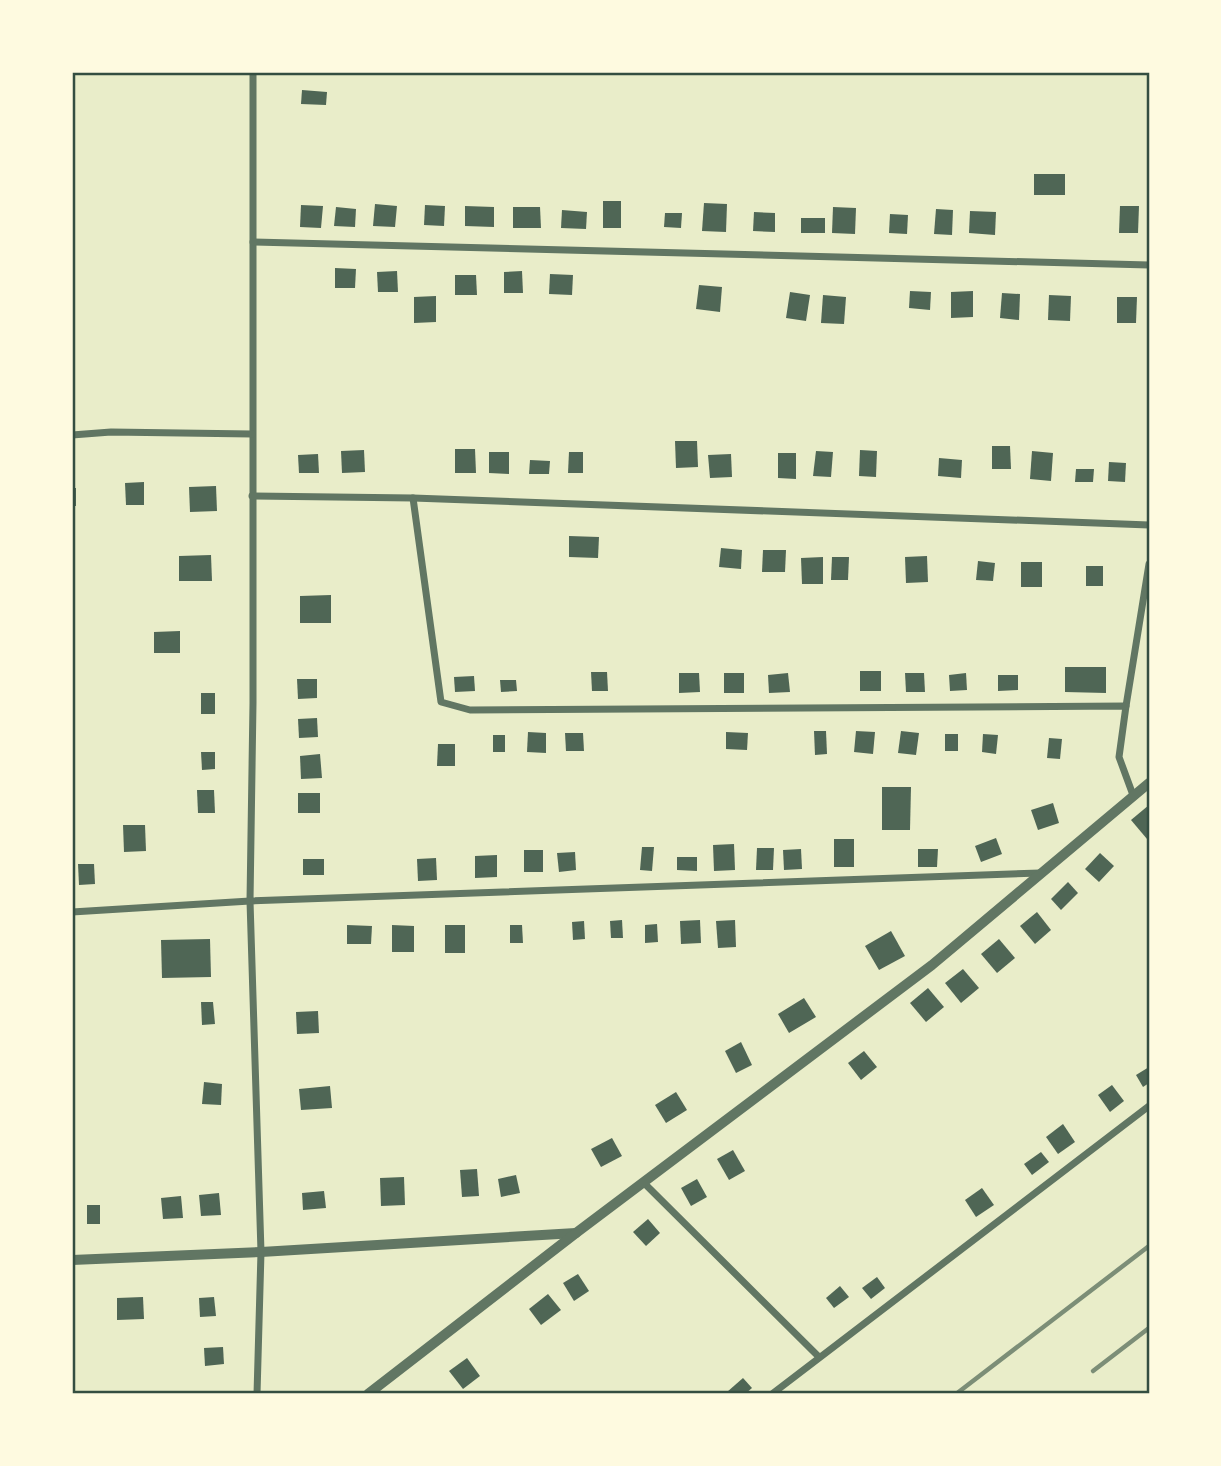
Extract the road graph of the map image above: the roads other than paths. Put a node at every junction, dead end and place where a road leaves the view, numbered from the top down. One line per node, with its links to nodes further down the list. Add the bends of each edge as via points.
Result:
1 (253, 72): 2 (street)
2 (253, 242): 3 (street); 4 (street)
3 (1149, 265)
4 (252, 434): 5 (street); 6 (street)
5 (72, 435)
6 (252, 496): 7 (street); 14 (street)
7 (413, 498): 8 (street); 10 (street, via 441,702 451,705 470,710)
8 (1149, 526)
9 (1149, 564): 10 (street)
10 (1126, 706): 12 (street, via 1119,757)
11 (1149, 783): 12 (street)
12 (1133, 795): 13 (street)
13 (1041, 873): 14 (street); 17 (street, via 932,965)
14 (250, 901): 15 (street); 19 (street)
15 (72, 912)
16 (1149, 1106): 21 (street)
17 (643, 1182): 18 (street); 21 (street)
18 (576, 1233): 19 (street); 23 (street)
19 (261, 1252): 20 (street); 22 (street)
20 (72, 1259)
21 (819, 1357): 24 (street)
22 (257, 1394)
23 (368, 1394)
24 (772, 1394)

